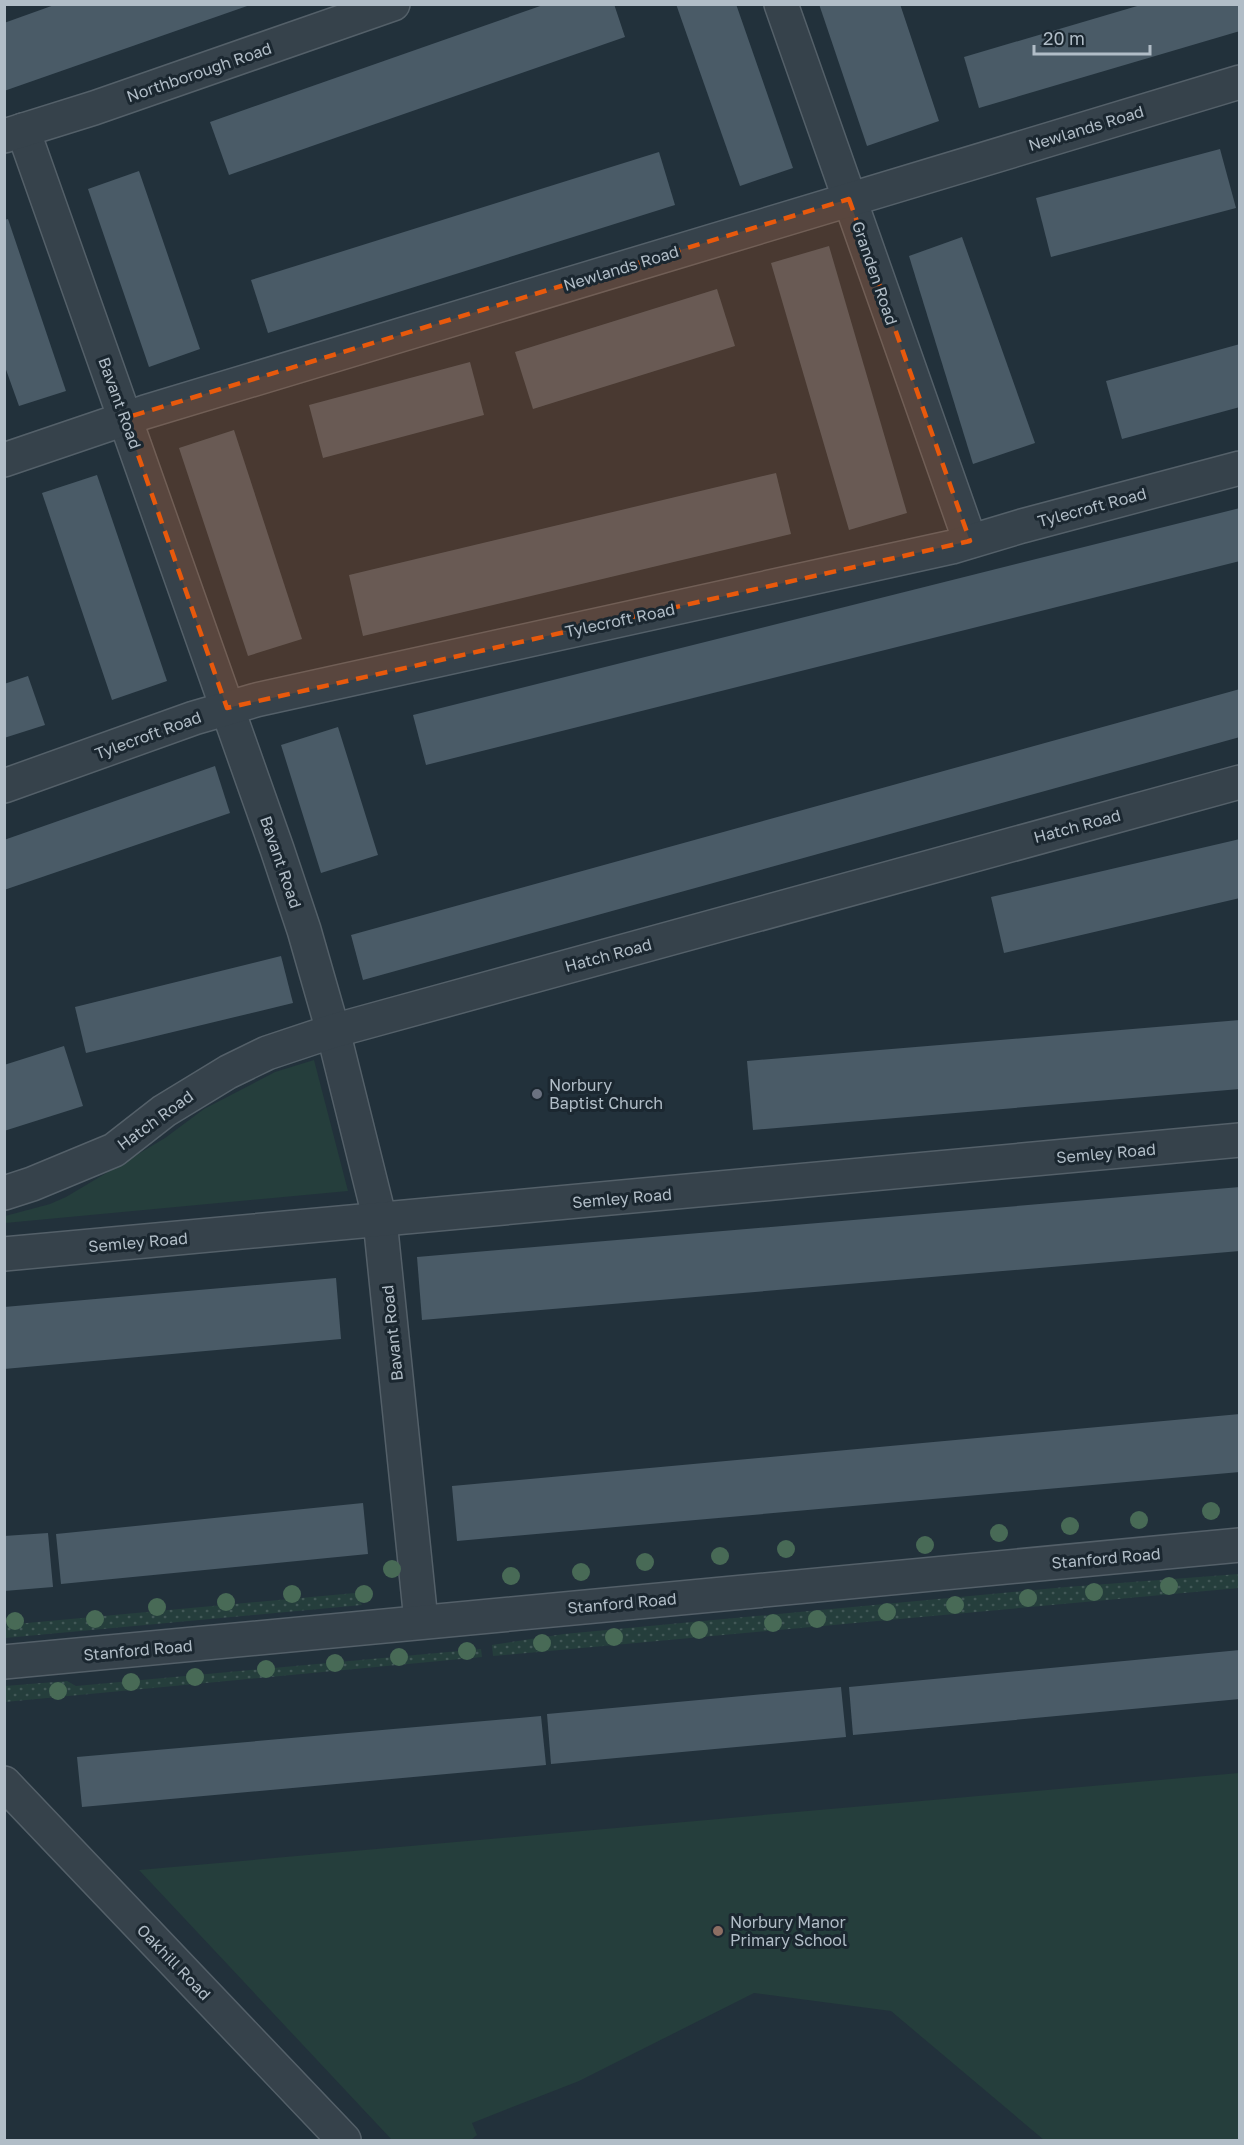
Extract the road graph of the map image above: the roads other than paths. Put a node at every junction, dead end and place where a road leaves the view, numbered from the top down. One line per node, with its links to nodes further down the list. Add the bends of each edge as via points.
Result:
1 (393, 4): 4 (street, Northborough Road)
2 (781, 4): 5 (street, Granden Road)
3 (1239, 82): 5 (street, Newlands Road)
4 (14, 133): 6 (street, Bavant Road)
5 (849, 199): 6 (street, Newlands Road); 9 (street, Granden Road)
6 (126, 418): 7 (street, Newlands Road); 10 (street, Bavant Road)
7 (4, 460)
8 (1239, 468): 9 (street, Tylecroft Road)
9 (970, 542): 10 (street, Tylecroft Road)
10 (227, 708): 12 (street, Tylecroft Road); 13 (street, Bavant Road, via 304,930)
11 (1239, 782): 13 (street, Hatch Road)
12 (4, 786)
13 (333, 1030): 15 (street, Hatch Road, via 267,1053 228,1072 164,1111 106,1155); 16 (street, Bavant Road)
14 (1239, 1140): 16 (street, Semley Road)
15 (4, 1193)
16 (380, 1220): 17 (street, Semley Road); 19 (street, Bavant Road)
17 (4, 1254)
18 (1239, 1545): 19 (street, Stanford Road)
19 (421, 1621): 20 (street, Stanford Road)
20 (4, 1662)
21 (4, 1783): 22 (street, Oakhill Road)
22 (344, 2140)

